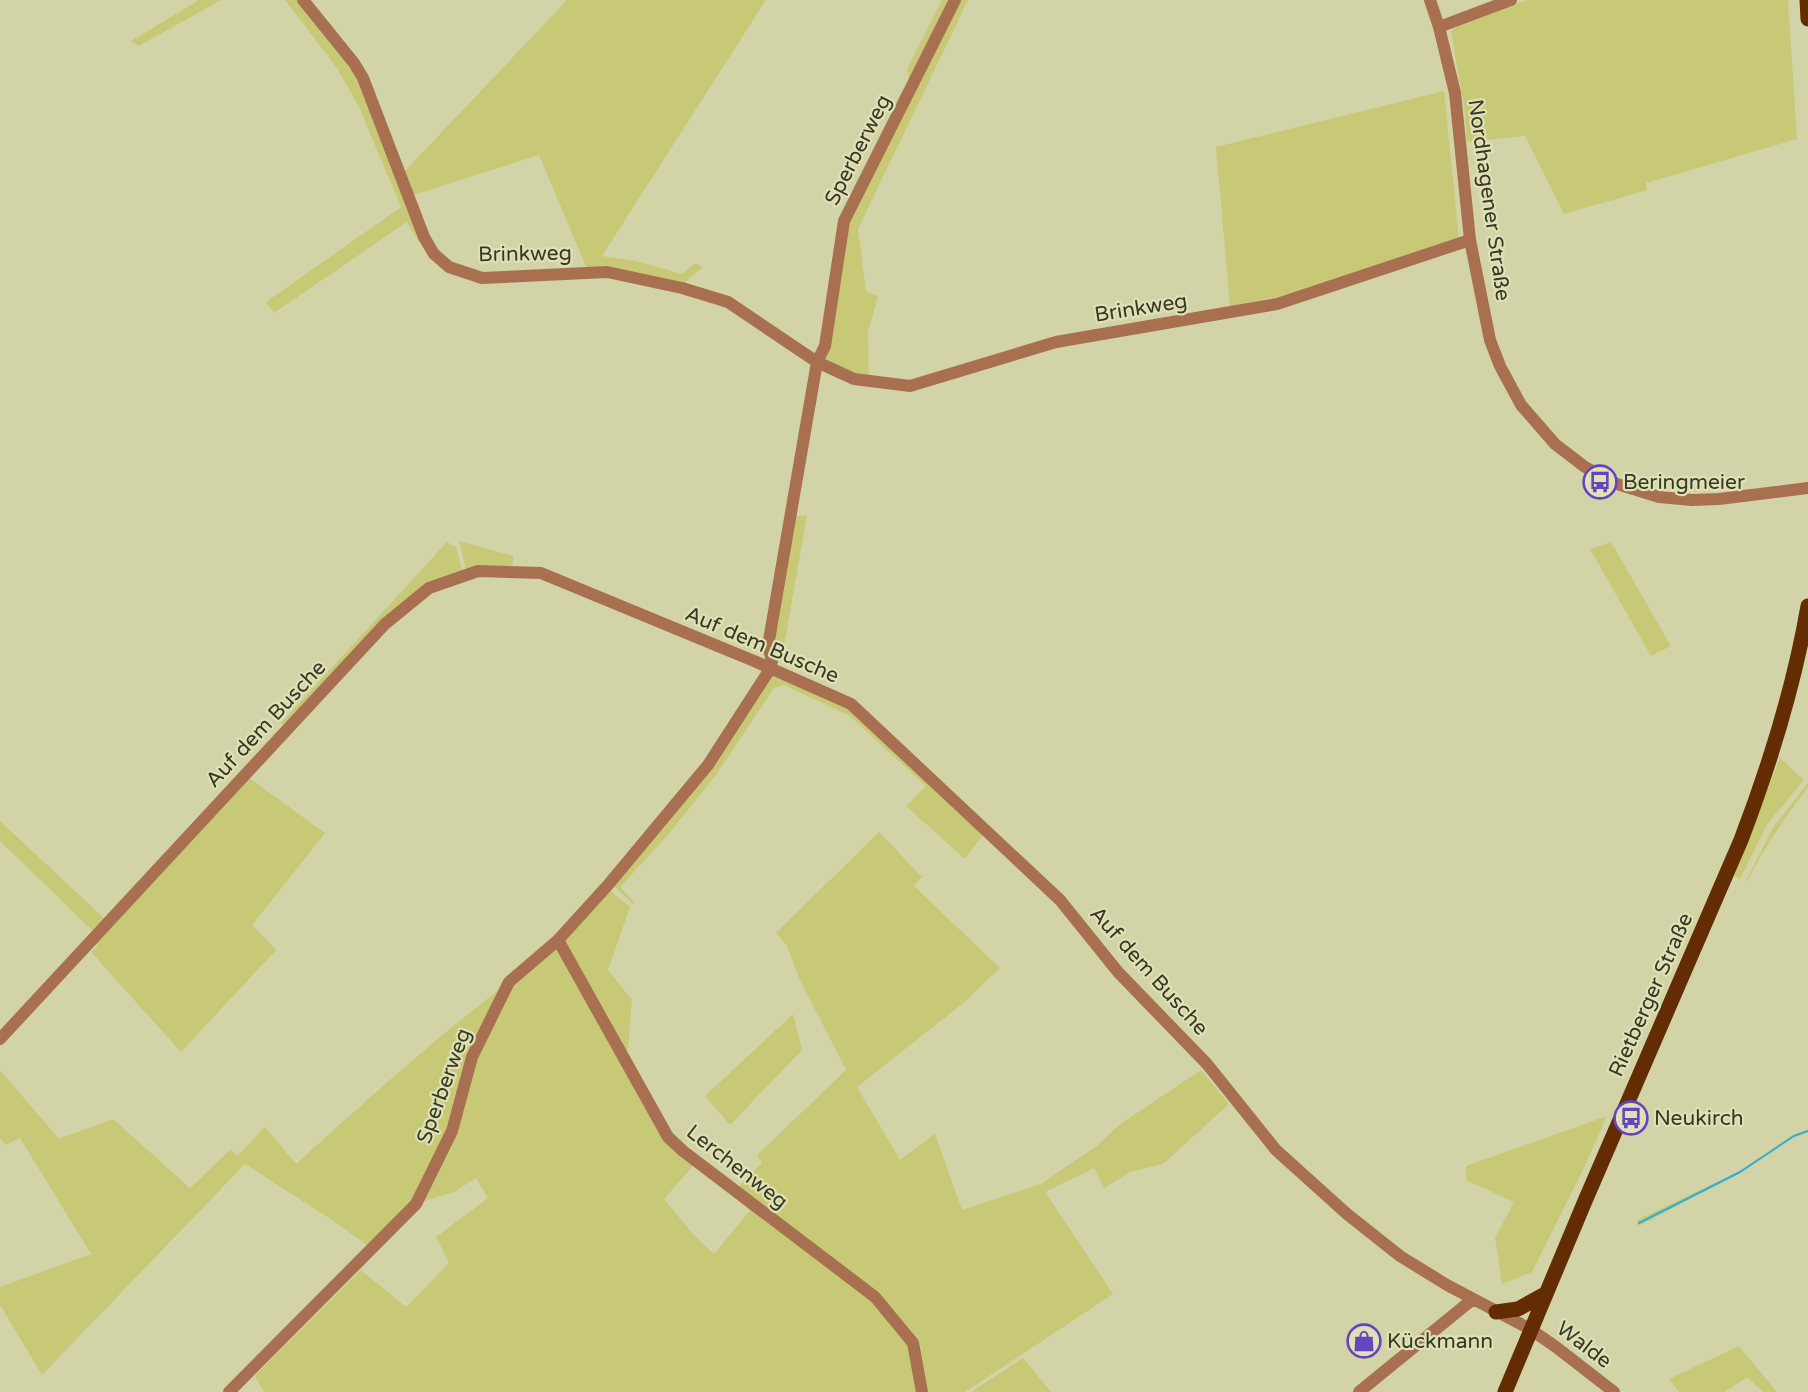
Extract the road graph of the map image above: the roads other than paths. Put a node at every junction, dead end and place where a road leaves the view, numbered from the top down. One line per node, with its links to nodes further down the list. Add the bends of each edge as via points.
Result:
1 (303, 0): 9 (street, Brinkweg, via 363,78 424,237 448,267 482,278 607,272 682,288 728,302)
2 (955, 0): 9 (street, Sperberweg, via 844,221 825,346)
3 (1430, 0): 7 (street, Nordhagener Straße)
4 (1511, 0): 7 (street)
5 (1807, 0): 6 (main road)
6 (1808, 19)
7 (1439, 27): 8 (street, Nordhagener Straße, via 1455,93)
8 (1470, 240): 9 (street, Brinkweg, via 1277,304 1056,342 910,386 854,379); 10 (street, Nordhagener Straße, via 1491,340 1511,389 1538,427 1573,459 1617,484 1659,496 1719,499)
9 (818, 362): 12 (street)
10 (1808, 488)
11 (1808, 606): 17 (main road, Rietberger Straße, via 1783,720 1745,829)
12 (768, 646): 13 (street); 14 (street)
13 (754, 661): 14 (street, Auf dem Busche); 16 (street, Auf dem Busche, via 541,573 478,571 429,588 385,624)
14 (770, 669): 15 (street, Sperberweg, via 708,765); 18 (street, Auf dem Busche, via 851,704 1060,900 1118,972 1207,1064 1276,1150 1400,1256)
15 (558, 940): 21 (street, Sperberweg, via 509,982 472,1057 452,1131 417,1204); 22 (street, Lerchenweg, via 668,1137 875,1297 913,1343)
16 (0, 1039)
17 (1545, 1294): 19 (main road, via 1518,1309); 20 (main road, Rietberger Straße)
18 (1473, 1299): 19 (street, Auf dem Busche); 23 (street)
19 (1496, 1312): 20 (street, Auf dem Busche)
20 (1530, 1329): 24 (main road, Rietberger Straße); 25 (street, Walde)
21 (229, 1392)
22 (922, 1392)
23 (1359, 1392)
24 (1505, 1392)
25 (1614, 1392)

